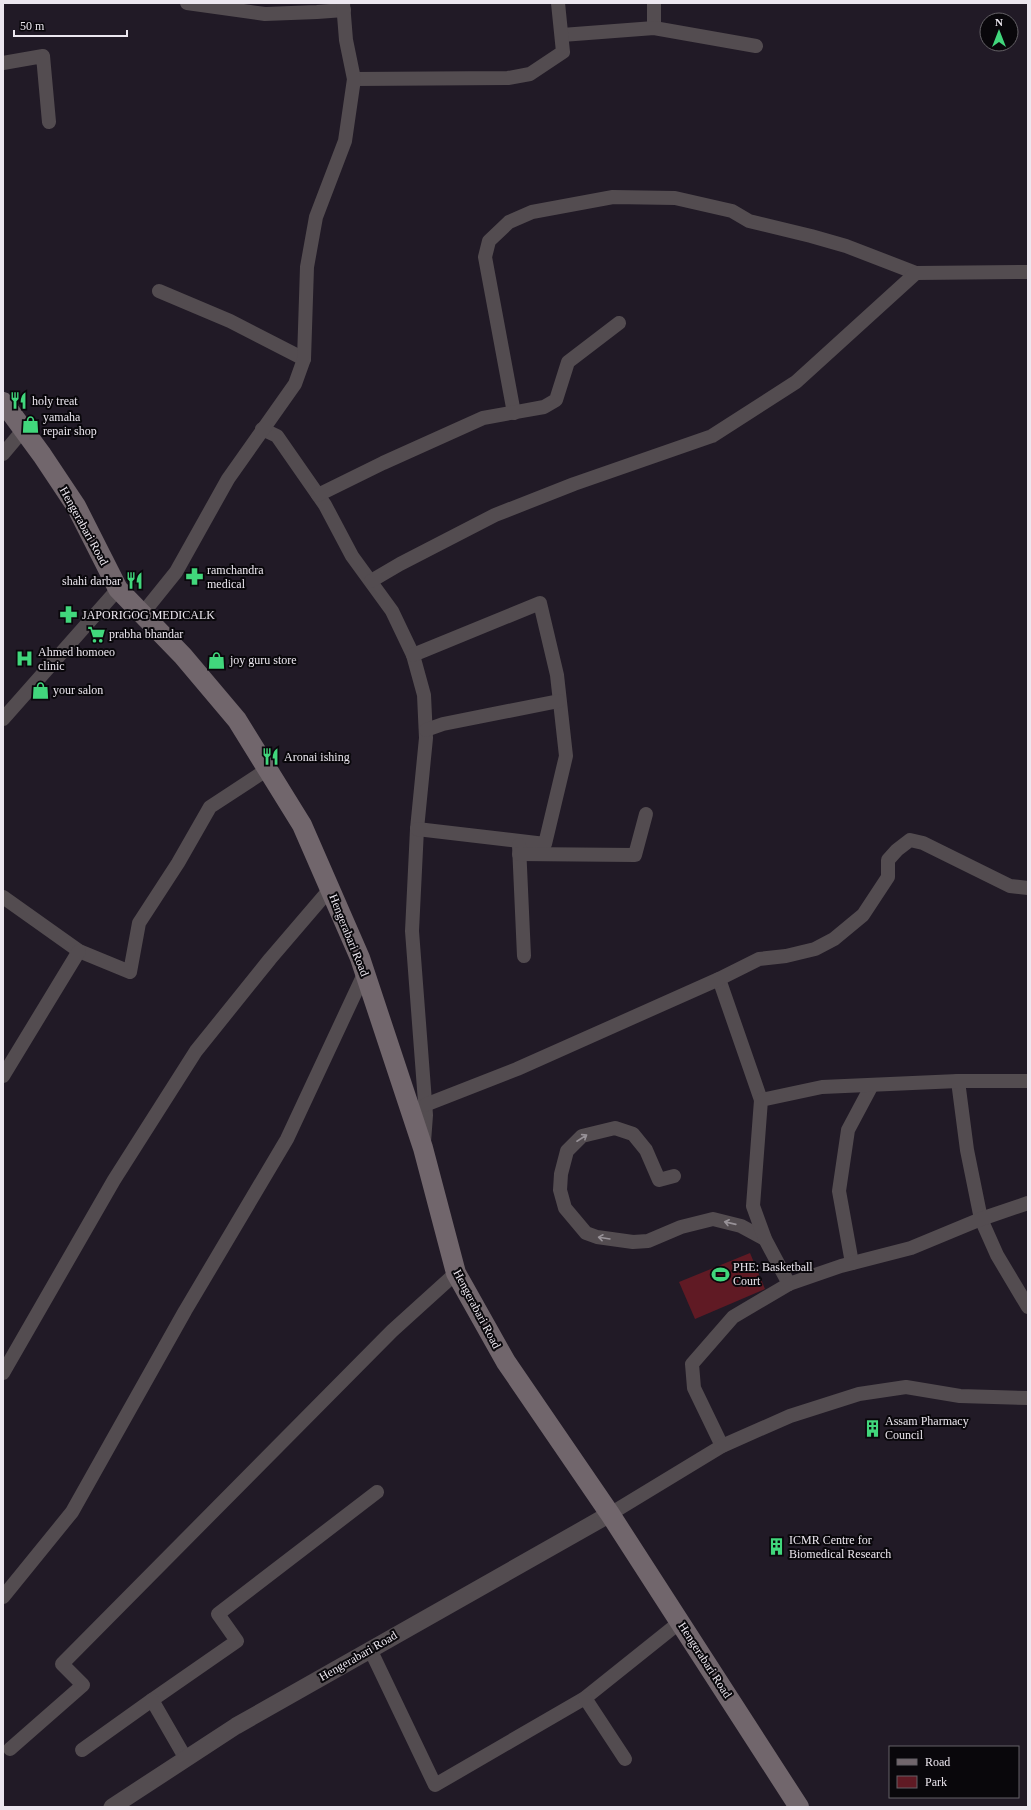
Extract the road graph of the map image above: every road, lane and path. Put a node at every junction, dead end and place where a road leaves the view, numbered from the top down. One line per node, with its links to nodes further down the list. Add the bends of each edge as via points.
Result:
1 (187, 3): 4 (street, via 265,14 317,12)
2 (558, 3): 6 (street)
3 (654, 3): 5 (street)
4 (343, 6): 9 (street, via 346,40)
5 (654, 28): 6 (street); 7 (street)
6 (562, 35): 9 (street, via 563,52 530,74 508,78)
7 (756, 46)
8 (3, 63): 10 (street, via 43,56)
9 (354, 79): 15 (street, via 345,141 316,217 307,267)
10 (49, 122)
11 (1028, 272): 12 (street)
12 (916, 273): 17 (street, via 846,246 749,221 732,211 675,198 613,197 532,212 509,222 489,241 485,257); 22 (street, via 796,382 712,436 574,484 495,515)
13 (159, 291): 15 (street, via 230,321)
14 (619, 323): 17 (street, via 568,362 556,400 544,407)
15 (304, 359): 19 (street, via 295,384)
16 (3, 402): 18 (main road, Hengerabari Road)
17 (514, 413): 21 (street, via 483,418)
18 (24, 429): 20 (street); 23 (main road, Hengerabari Road, via 76,506)
19 (262, 429): 21 (street, via 277,436); 24 (street, via 228,479 176,572)
20 (3, 454)
21 (318, 495): 22 (street, via 352,556)
22 (371, 581): 25 (street, via 392,611)
23 (118, 589): 24 (main road, Hengerabari Road); 27 (street)
24 (144, 613): 29 (main road, Hengerabari Road, via 237,720)
25 (413, 655): 26 (street, via 540,603 557,675); 28 (street, via 424,695)
26 (559, 701): 28 (street, via 443,724); 32 (street, via 566,756 545,844)
27 (3, 719)
28 (426, 730): 31 (street)
29 (268, 769): 34 (main road, Hengerabari Road, via 302,825); 36 (street, via 210,807 139,923 130,972)
30 (646, 814): 32 (street, via 635,855)
31 (417, 829): 32 (street); 45 (street, via 412,931)
32 (519, 847): 37 (street)
33 (1028, 888): 39 (street, via 1010,886 923,843 910,840 888,860 888,876 863,915 834,939 815,949 759,959)
34 (330, 889): 38 (main road, Hengerabari Road); 55 (street, via 196,1051 114,1180)
35 (3, 897): 36 (street)
36 (79, 952): 40 (street)
37 (524, 956)
38 (365, 972): 46 (main road, Hengerabari Road); 60 (street, via 287,1139 184,1311 72,1512)
39 (719, 979): 44 (street); 45 (street, via 518,1069)
40 (3, 1076)
41 (958, 1081): 42 (street); 43 (street); 49 (street)
42 (1028, 1081)
43 (872, 1085): 44 (street, via 822,1087); 51 (street, via 848,1130 839,1190)
44 (761, 1100): 50 (street, via 753,1206)
45 (425, 1105): 46 (street)
46 (424, 1148): 52 (main road, Hengerabari Road)
47 (674, 1176): 50 (street, one-way to 47, via 741,1226 713,1220 681,1228 648,1241 633,1242 597,1237 586,1233 565,1208 560,1190 560,1174 567,1151 582,1136 615,1128 633,1134 646,1150 659,1180)
48 (1028, 1203): 49 (street)
49 (980, 1219): 51 (street, via 911,1248); 54 (street, via 997,1256)
50 (765, 1239): 53 (street)
51 (852, 1263): 53 (street)
52 (456, 1273): 59 (main road, Hengerabari Road, via 506,1362); 65 (street, via 392,1331 62,1664 83,1685)
53 (789, 1284): 57 (street, via 733,1317 692,1364 694,1388)
54 (1028, 1307)
55 (3, 1373)
56 (1028, 1398): 57 (street, via 960,1396 906,1387 858,1394 790,1416)
57 (722, 1446): 59 (street)
58 (377, 1492): 64 (street, via 218,1614 237,1641)
59 (610, 1514): 61 (main road, Hengerabari Road); 62 (street, Hengerabari Road)
60 (3, 1597)
61 (680, 1622): 63 (street); 70 (main road, Hengerabari Road)
62 (370, 1649): 63 (street, via 435,1784); 67 (street, Hengerabari Road, via 236,1726)
63 (585, 1698): 68 (street)
64 (152, 1700): 66 (street); 67 (street)
65 (10, 1749)
66 (82, 1750)
67 (186, 1758): 69 (street, Hengerabari Road)
68 (626, 1759)
69 (112, 1807)
70 (799, 1807)

